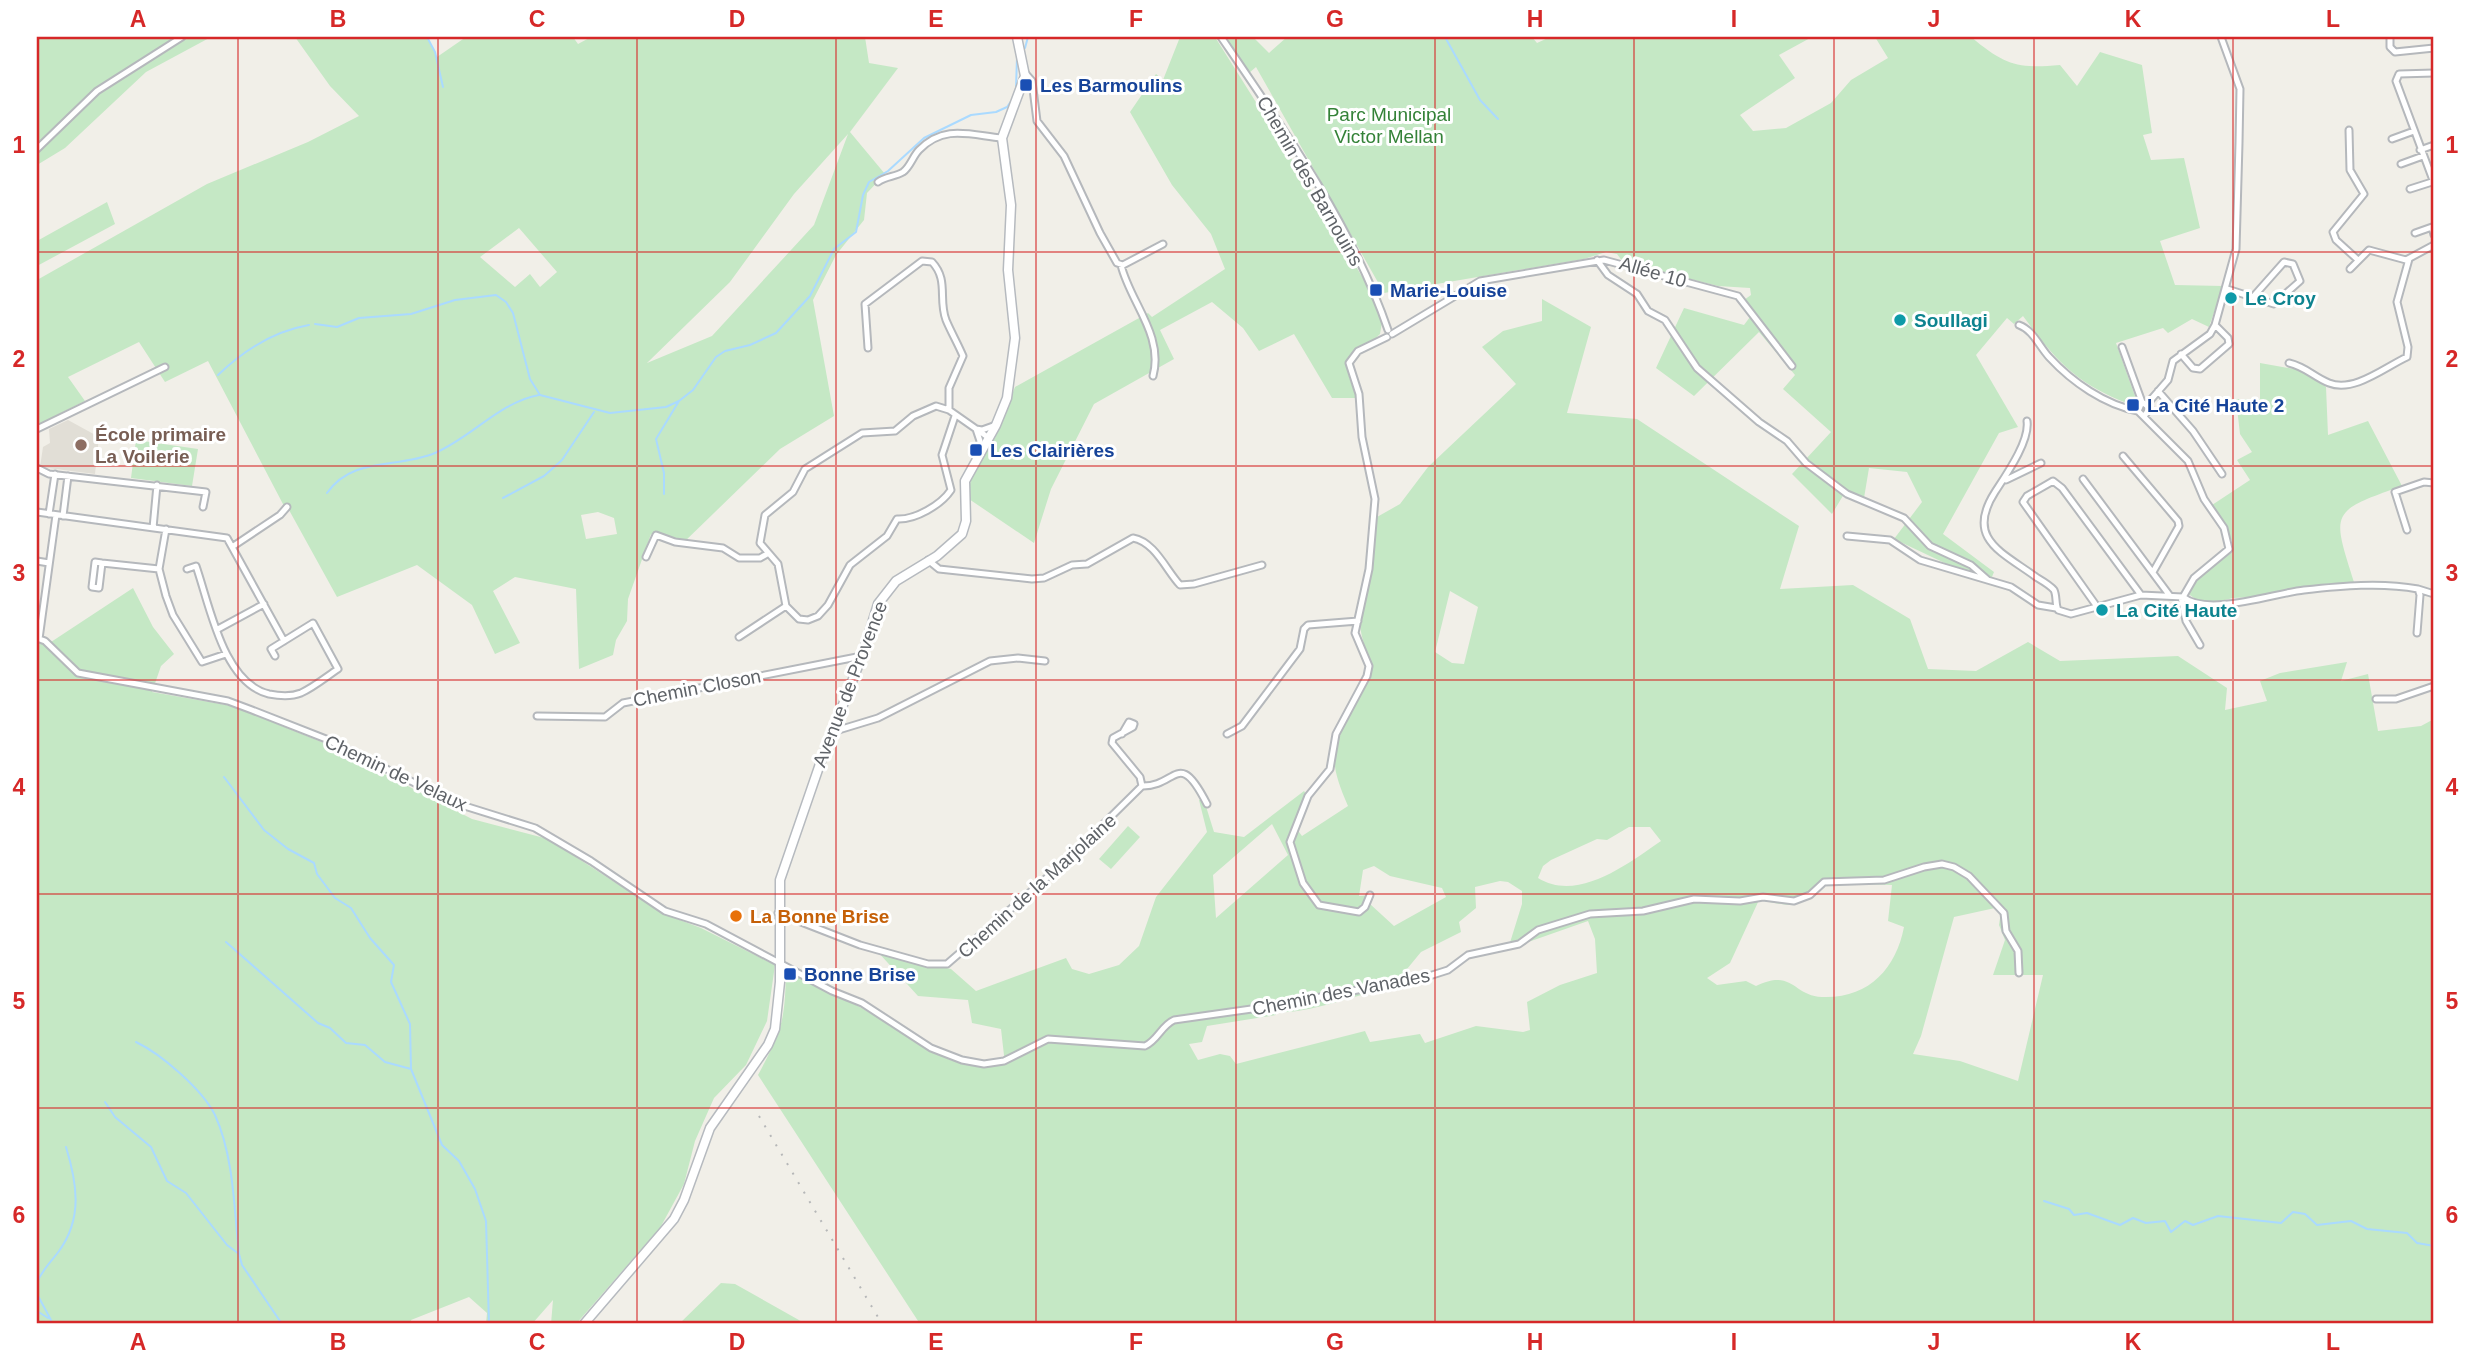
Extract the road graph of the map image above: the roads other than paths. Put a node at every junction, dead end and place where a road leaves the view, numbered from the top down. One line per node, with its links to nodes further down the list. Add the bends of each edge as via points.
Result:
1 (182, 37): 14 (street, via 97,91)
2 (1017, 37): 7 (street)
3 (1221, 37): 33 (street, Chemin des Barnouins, via 1332,213 1378,301)
4 (2221, 37): 29 (street, via 2240,89 2236,250)
5 (2390, 37): 6 (street, via 2395,52)
6 (2434, 48)
7 (1025, 73): 11 (street, Avenue de Provence); 27 (street, via 1032,81 1037,121 1065,156 1100,233)
8 (2434, 74): 10 (street, via 2399,74 2396,78)
9 (2349, 130): 26 (street, via 2350,170 2364,194 2333,232)
10 (2414, 131): 12 (street); 15 (street)
11 (1002, 138): 17 (street, via 960,132 937,135 903,172); 48 (street, Avenue de Provence, via 1011,205 1008,270 1015,338 1007,398)
12 (2392, 139)
13 (2434, 145): 15 (street)
14 (37, 149)
15 (2422, 153): 16 (street); 18 (street)
16 (2400, 164)
17 (878, 182)
18 (2433, 182): 19 (street)
19 (2410, 189)
20 (2415, 233): 21 (street, via 2432,227)
21 (2434, 234)
22 (1163, 244): 27 (street)
23 (2434, 245): 24 (street)
24 (2409, 259): 26 (street, via 2369,250); 37 (street, via 2397,302 2407,357 2347,387)
25 (1597, 260): 33 (street, Allée 10, via 1480,281); 38 (street, Allée 10, via 1738,296); 82 (street, via 1608,275 1637,294 1648,311 1665,320 1697,368 1787,441 1806,463 1847,494 1904,518 1930,546 1971,565)
26 (2358, 260): 28 (street)
27 (1121, 265): 40 (street, via 1155,348)
28 (2350, 269)
29 (2227, 289): 30 (street); 32 (street)
30 (2253, 297): 30 (street, via 2279,303 2300,281 2293,264 2284,261)
31 (2020, 325): 44 (street, via 2028,328 2065,373 2104,398)
32 (2215, 325): 36 (street, via 2210,334); 36 (street, via 2229,344 2200,369 2193,368)
33 (1389, 334): 92 (street, via 1358,351 1349,363 1359,394 1362,437 1375,499 1369,569)
34 (2122, 347): 42 (street)
35 (868, 348): 43 (street, via 865,304 922,261 932,262 941,272 946,319 963,356 949,388)
36 (2181, 354): 41 (street)
37 (2289, 363)
38 (1792, 366)
39 (165, 367): 49 (street)
40 (1153, 376)
41 (2158, 391): 42 (street); 57 (street)
42 (2145, 402): 44 (street); 45 (street, via 2150,411)
43 (949, 410): 46 (street); 72 (street, via 936,406 895,431 862,433 805,469 793,492 765,514 760,539)
44 (2138, 411): 45 (street)
45 (2145, 415): 87 (street, via 2188,461 2230,541 2225,554 2194,578)
46 (955, 416): 50 (street); 89 (street, via 942,455 951,490 946,499 908,519 897,519 887,536 850,565 818,616 799,619)
47 (2027, 421): 60 (street, via 2025,440)
48 (996, 425): 50 (street); 51 (street, Avenue de Provence)
49 (37, 429)
50 (976, 429): 51 (street); 52 (street, via 980,441)
51 (989, 438): 52 (street, Avenue de Provence)
52 (977, 456): 75 (street, Avenue de Provence, via 965,481 966,521 961,534)
53 (2123, 456): 81 (street, via 2178,521)
54 (2041, 463): 60 (street)
55 (37, 468): 56 (street)
56 (55, 474): 58 (street); 66 (street)
57 (2222, 474)
58 (68, 476): 62 (street); 66 (street)
59 (2083, 479): 81 (street)
60 (2006, 480): 90 (street, via 1986,507 1986,535 1990,544 2054,590)
61 (2434, 483): 69 (street, via 2395,492)
62 (157, 485): 63 (street, via 205,492); 67 (street)
63 (203, 507)
64 (287, 507): 71 (street)
65 (37, 512): 66 (street)
66 (56, 515): 67 (street); 76 (street)
67 (153, 528): 68 (street)
68 (166, 529): 71 (street, via 227,538); 79 (street)
69 (2407, 530)
70 (1847, 536): 82 (street, via 1890,540 1920,560)
71 (232, 547): 88 (street)
72 (767, 554): 73 (street, via 739,558 723,548 656,535); 89 (street, via 778,564)
73 (646, 556)
74 (37, 561): 76 (street)
75 (928, 561): 78 (street, via 939,569 1044,578 1072,565 1087,564 1133,538 1158,556 1180,585); 101 (street, Avenue de Provence, via 886,591)
76 (50, 563): 96 (street)
77 (102, 563): 79 (street)
78 (1262, 565)
79 (159, 569): 99 (street, via 173,615 202,662)
80 (187, 569): 93 (street, via 196,566)
81 (2152, 572): 86 (street)
82 (1988, 580): 90 (street, via 2016,589 2042,607)
83 (2418, 590): 84 (street); 87 (street, via 2390,585 2317,589 2271,599 2199,604); 94 (street)
84 (2434, 594)
85 (2140, 595): 86 (street); 91 (street); 91 (street, via 2053,481 2023,502)
86 (2170, 596): 87 (street)
87 (2182, 597): 98 (street, via 2186,621)
88 (264, 604): 93 (street); 97 (street)
89 (786, 606): 95 (street)
90 (2056, 608): 91 (street, via 2067,614)
91 (2098, 608)
92 (1358, 621): 108 (street, via 1308,625 1303,643 1287,666 1242,726); 111 (street, via 1355,633 1369,666 1367,676 1336,734 1330,769 1300,811 1289,845 1303,883 1319,905 1359,912)
93 (218, 629): 99 (street)
94 (2417, 633)
95 (739, 637)
96 (38, 638): 113 (street, Chemin de Velaux, via 86,676 228,701 326,739 454,803 535,828 665,911 706,924)
97 (284, 641): 99 (street, via 313,622 338,669 299,694 281,696 261,692 245,682); 100 (street, via 271,649)
98 (2200, 645)
99 (226, 654)
100 (275, 656)
101 (862, 656): 105 (street, Chemin Closon, via 623,703 605,718); 106 (street, Avenue de Provence)
102 (1045, 661): 106 (street, via 990,661 878,718)
103 (2434, 687): 104 (street, via 2396,699)
104 (2376, 699)
105 (537, 716)
106 (832, 732): 112 (street, Avenue de Provence, via 782,874)
107 (1122, 734): 109 (street, via 1112,743 1140,777)
108 (1227, 734)
109 (1142, 786): 110 (street, via 1184,774); 112 (street, Chemin de la Marjolaine, via 1015,908 947,964 928,964 860,945)
110 (1206, 804)
111 (1370, 895)
112 (778, 914): 113 (street, Avenue de Provence)
113 (781, 964): 114 (street, Chemin des Vanades, via 862,1003 931,1048 984,1064 1004,1061 1048,1039 1145,1046 1174,1020 1426,977 1448,970 1470,954 1516,945 1538,930 1590,914 1643,911 1695,899 1794,901 1824,882 1884,880 1942,864 1969,876 2002,909 2006,931 2018,951); 115 (street, Avenue de Provence, via 772,1036 710,1128 674,1219)
114 (2019, 973)
115 (584, 1324)

